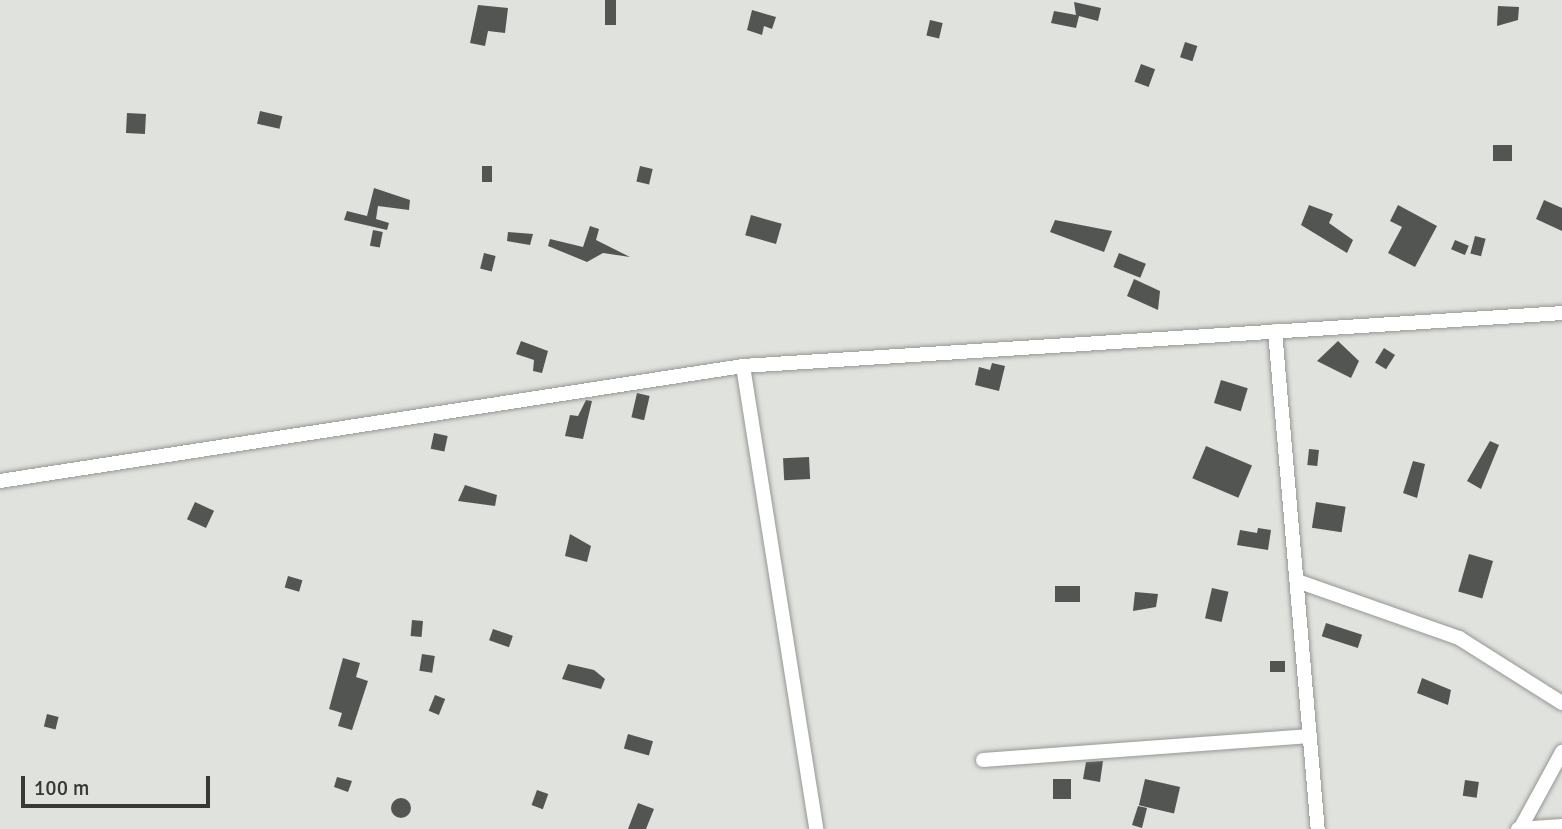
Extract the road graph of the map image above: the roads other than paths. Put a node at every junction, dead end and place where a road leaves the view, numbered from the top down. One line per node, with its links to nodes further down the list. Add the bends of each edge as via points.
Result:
1 (1562, 313): 2 (street)
2 (1275, 331): 3 (street); 5 (street)
3 (743, 366): 4 (street); 11 (street)
4 (0, 481)
5 (1297, 581): 6 (street, via 1458,638); 7 (street)
6 (1562, 703)
7 (1310, 736): 9 (street); 12 (street)
8 (1562, 752): 13 (street)
9 (983, 760)
10 (1562, 826): 13 (street)
11 (816, 829)
12 (1318, 829)
13 (1519, 829)

